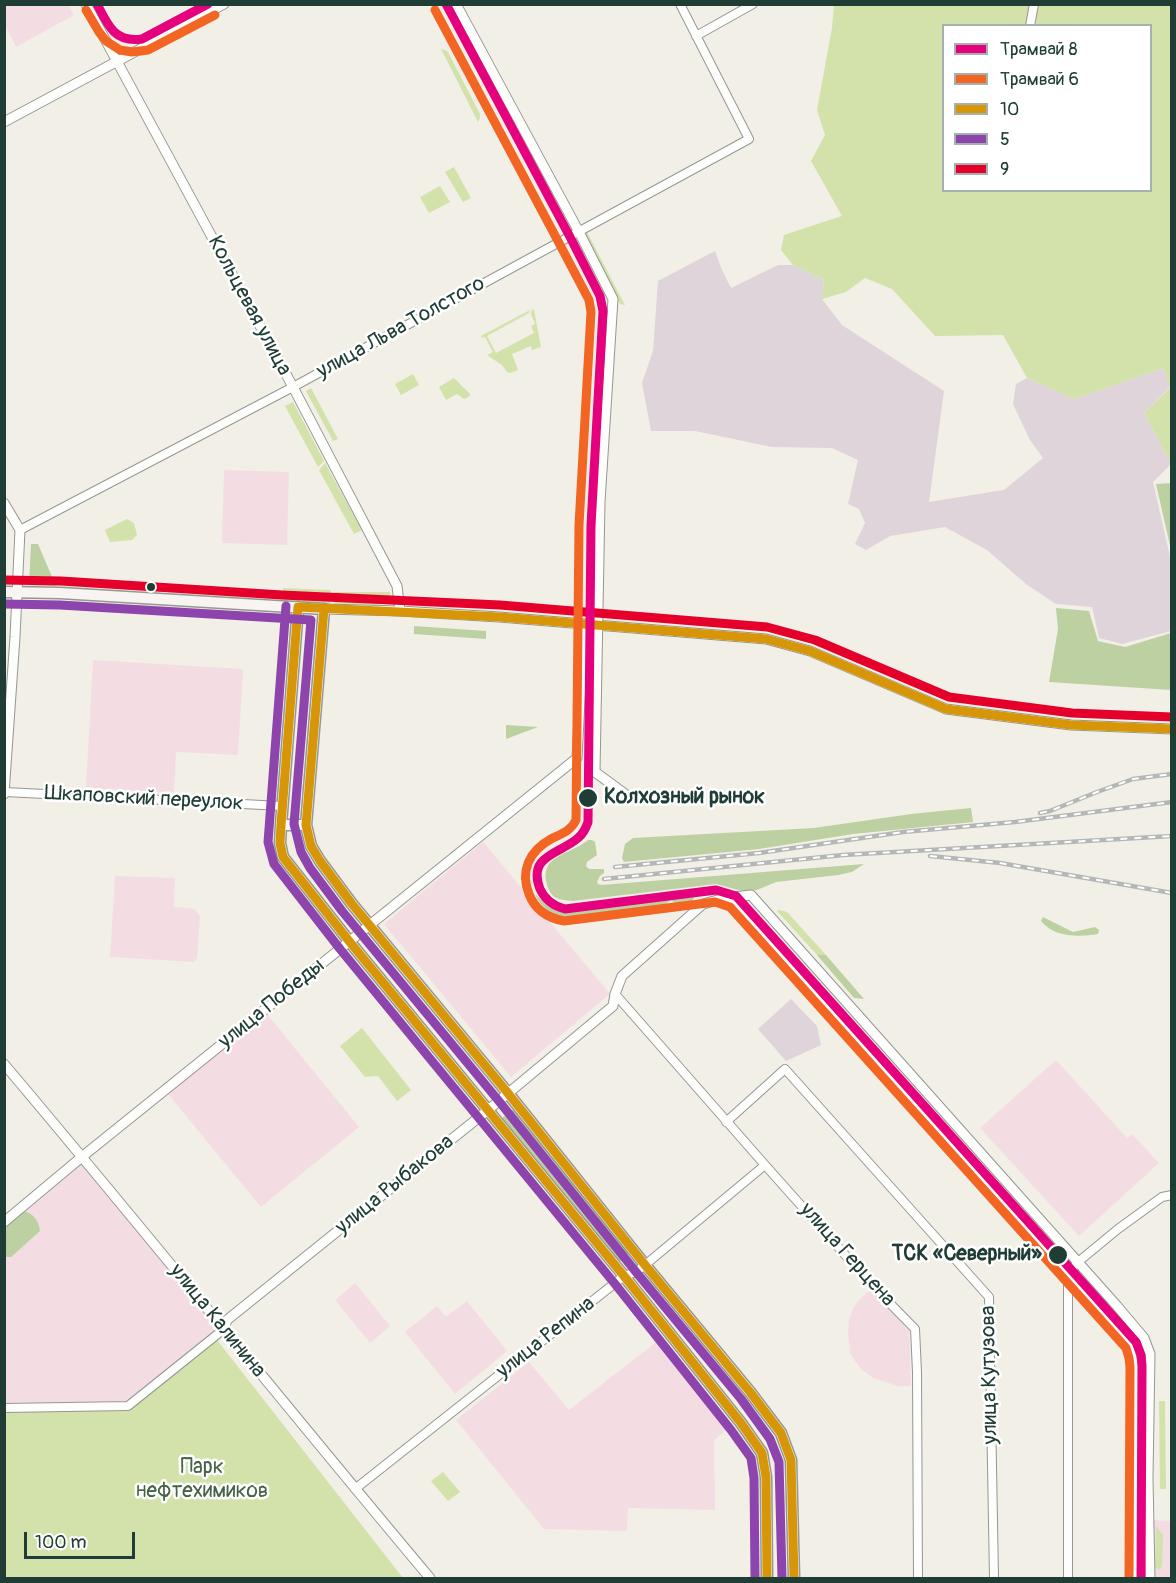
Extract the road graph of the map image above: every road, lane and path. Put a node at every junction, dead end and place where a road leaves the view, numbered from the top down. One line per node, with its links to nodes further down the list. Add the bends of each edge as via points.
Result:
1 (86, 4): 9 (street, Кольцевая улица)
2 (224, 4): 9 (street)
3 (456, 4): 11 (street)
4 (680, 4): 8 (street)
5 (753, 4): 8 (street)
6 (1034, 4): 7 (street)
7 (1030, 24)
8 (696, 36): 11 (street, улица Льва Толстого, via 749,139)
9 (117, 62): 10 (street); 12 (street, Кольцевая улица)
10 (4, 122)
11 (579, 232): 12 (street, улица Льва Толстого); 21 (street, via 614,299 600,502)
12 (293, 387): 14 (street, улица Льва Толстого); 19 (street, Кольцевая улица, via 397,586)
13 (4, 502): 14 (street)
14 (20, 530): 16 (street)
15 (4, 592): 16 (main road)
16 (17, 592): 17 (main road); 23 (street)
17 (298, 607): 18 (main road); 25 (main road)
18 (324, 609): 19 (street); 27 (main road)
19 (400, 611): 20 (street)
20 (584, 624): 21 (street); 29 (street, улица Победы, via 577,758)
21 (598, 625): 22 (street, via 766,639 810,651 946,709 1071,724); 24 (street, via 595,772)
22 (1172, 729)
23 (5, 793): 25 (street, Шкаповский переулок)
24 (625, 794)
25 (282, 806): 26 (main road)
26 (281, 825): 27 (main road); 30 (main road, via 283,857)
27 (306, 825): 29 (main road, via 320,861)
28 (725, 898): 31 (street, улица Рыбакова, via 703,904 622,976); 40 (street, улица Рыбакова, via 751,896); 42 (street, via 744,911)
29 (370, 925): 30 (street, улица Победы); 33 (main road)
30 (350, 941): 34 (main road); 36 (street, улица Победы)
31 (615, 993): 33 (street, улица Рыбакова, via 613,1006); 35 (street, улица Герцена)
32 (4, 1064): 36 (street, улица Калинина)
33 (507, 1092): 34 (street, улица Рыбакова); 41 (main road)
34 (488, 1110): 43 (main road); 44 (street, улица Рыбакова, via 227,1320)
35 (726, 1122): 37 (street, улица Герцена); 51 (street, улица Кутузова, via 785,1069 988,1297)
36 (83, 1156): 39 (street, улица Победы); 44 (street, улица Калинина)
37 (765, 1165): 41 (street, улица Репина); 50 (street, улица Герцена, via 915,1329)
38 (1172, 1195): 40 (street, via 1162,1197)
39 (4, 1222)
40 (1078, 1262): 42 (street); 54 (street, via 1144,1338 1150,1354)
41 (645, 1265): 43 (street, улица Репина); 49 (main road, via 781,1434 791,1460)
42 (1068, 1273): 52 (street); 53 (street, via 1128,1342 1134,1366)
43 (624, 1276): 46 (street, улица Репина); 48 (main road, via 762,1453 766,1477)
44 (224, 1329): 45 (street, улица Рыбакова, via 128,1406); 46 (street, улица Калинина)
45 (4, 1408)
46 (355, 1489): 47 (street, улица Калинина)
47 (430, 1578)
48 (767, 1578)
49 (794, 1578)
50 (918, 1578)
51 (994, 1578)
52 (1068, 1578)
53 (1134, 1578)
54 (1150, 1578)

